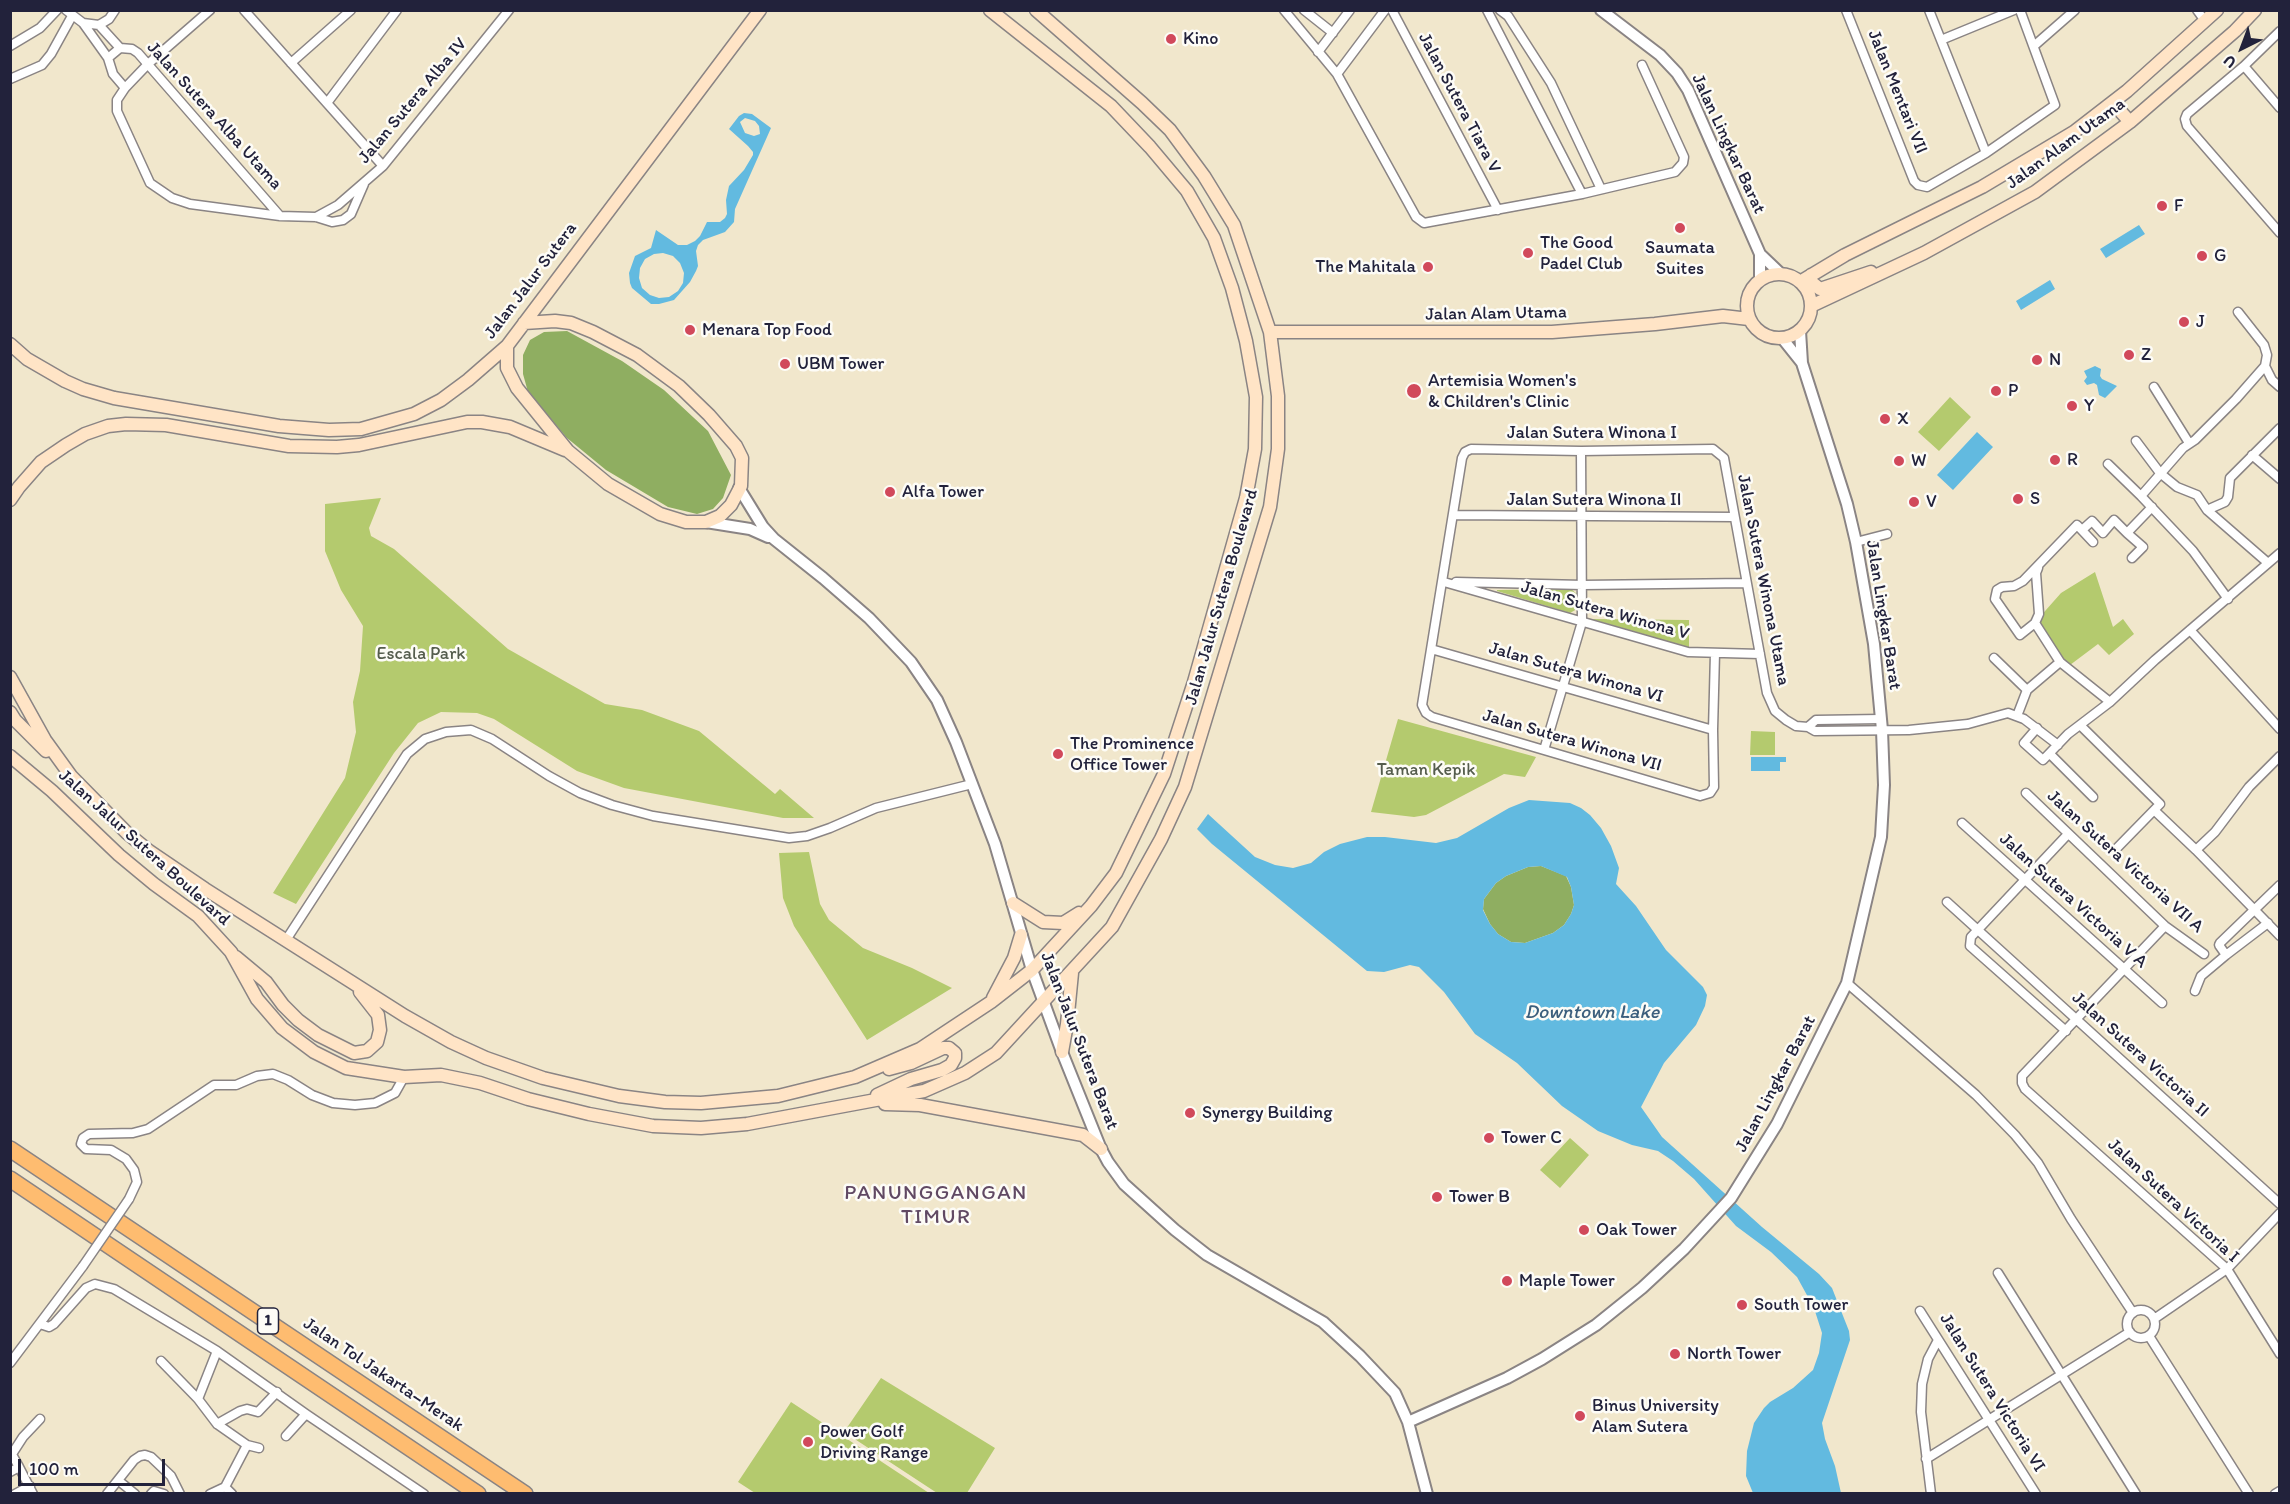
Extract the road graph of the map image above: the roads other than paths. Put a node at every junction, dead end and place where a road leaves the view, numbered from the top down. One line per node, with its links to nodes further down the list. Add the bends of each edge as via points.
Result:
1 (57, 10): 35 (street, via 40,28)
2 (115, 10): 30 (street)
3 (210, 10): 40 (street)
4 (244, 10): 39 (street)
5 (351, 10): 39 (street)
6 (397, 10): 46 (street)
7 (509, 10): 51 (street, Jalan Sutera Alba IV)
8 (760, 10): 70 (main road, Jalan Jalur Sutera)
9 (990, 10): 150 (main road, Jalan Jalur Sutera Boulevard, via 1111,106 1187,191 1214,238 1232,288 1256,398 1255,449 1246,498 1164,774 1116,873)
10 (1036, 10): 72 (main road, Jalan Jalur Sutera Boulevard, via 1156,116 1204,176 1234,225)
11 (1284, 10): 37 (street)
12 (1304, 10): 32 (street)
13 (1350, 10): 32 (street)
14 (1385, 10): 43 (street)
15 (1392, 10): 55 (street, Jalan Sutera Tiara V)
16 (1487, 10): 54 (street)
17 (1500, 10): 53 (street, via 1508,16 1551,83)
18 (1601, 10): 59 (street, Jalan Lingkar Barat, via 1660,55 1677,73)
19 (1846, 10): 50 (street, Jalan Mentari VII, via 1918,185 1927,187)
20 (1929, 10): 33 (street)
21 (2014, 10): 33 (street)
22 (2020, 10): 34 (street)
23 (2075, 10): 34 (street)
24 (2197, 10): 28 (street)
25 (2255, 10): 49 (main road, Jalan Alam Utama)
26 (2215, 11): 28 (main road, Jalan Alam Utama)
27 (69, 13): 29 (street); 44 (street, via 42,65)
28 (2205, 21): 47 (main road, Jalan Alam Utama)
29 (83, 23): 30 (street); 38 (street)
30 (99, 25): 36 (street, Jalan Sutera Alba Utama)
31 (2280, 31): 42 (street)
32 (1333, 33): 37 (street)
33 (1941, 40): 50 (street)
34 (2035, 45): 50 (street, via 2055,105)
35 (10, 46)
36 (120, 48): 38 (street, Jalan Sutera Alba Utama); 40 (street, Jalan Sutera Alba Utama, via 132,49)
37 (1318, 52): 43 (street)
38 (108, 58): 45 (street, via 113,74)
39 (291, 63): 46 (street)
40 (148, 64): 45 (street); 56 (street, Jalan Sutera Alba Utama)
41 (1642, 65): 53 (street, via 1684,157 1683,163 1675,172)
42 (2244, 66): 48 (street); 58 (street, via 2185,119)
43 (1337, 74): 55 (street, via 1420,222 1430,224)
44 (10, 79)
45 (124, 87): 56 (street, Jalan Sutera Alba IV, via 117,100 117,111 150,183 172,198 190,204)
46 (327, 103): 51 (street)
47 (2113, 103): 49 (main road); 62 (main road, Jalan Alam Utama, via 1992,182)
48 (2280, 108)
49 (2130, 122): 60 (main road, Jalan Alam Utama, via 2035,192)
50 (1986, 153)
51 (383, 166): 52 (street, Jalan Sutera Alba IV)
52 (364, 184): 57 (street, Jalan Sutera Alba IV); 57 (street, Jalan Sutera Alba IV, via 347,218 332,222)
53 (1601, 189): 54 (street)
54 (1582, 194): 55 (street)
55 (1498, 210)
56 (280, 216): 57 (street, Jalan Sutera Alba IV)
57 (316, 217)
58 (2280, 233)
59 (1760, 254): 61 (street, Jalan Lingkar Barat); 63 (street, Jalan Lingkar Barat)
60 (1884, 272): 62 (main road, via 1866,272 1820,289 1810,281); 66 (main road, Jalan Alam Utama)
61 (1781, 274): 63 (main road); 64 (main road)
62 (1811, 275): 64 (main road, Jalan Alam Utama)
63 (1760, 280): 65 (main road)
64 (1800, 282): 66 (main road, via 1808,292)
65 (1748, 298): 68 (main road, Jalan Alam Utama); 69 (main road)
66 (1811, 306): 71 (main road)
67 (2238, 312): 77 (street, via 2264,345)
68 (1723, 316): 69 (main road, Jalan Alam Utama); 72 (main road, Jalan Alam Utama, via 1552,332)
69 (1749, 319): 73 (main road, via 1768,337)
70 (524, 323): 75 (main road, Jalan Jalur Sutera); 90 (main road, via 571,323 637,355 679,386 736,446 743,468)
71 (1800, 330): 73 (main road); 76 (street, Jalan Lingkar Barat)
72 (1270, 332): 163 (main road, Jalan Jalur Sutera Boulevard, via 1278,396 1278,449 1270,507 1185,788 1112,927)
73 (1782, 338): 76 (street, Jalan Lingkar Barat)
74 (10, 344): 75 (main road, Jalan Jalur Sutera, via 45,370 94,393 279,426 346,431 425,409 472,377)
75 (507, 346): 83 (main road, via 511,378)
76 (1803, 363): 103 (street, Jalan Lingkar Barat)
77 (2265, 366): 79 (street); 82 (street)
78 (2154, 387): 82 (street)
79 (2280, 387)
80 (2280, 428): 86 (street)
81 (2136, 441): 88 (street)
82 (2189, 443): 88 (street)
83 (568, 451): 92 (main road, via 510,427 482,422 337,447 289,446 166,424 126,424 85,434 66,445 41,462); 98 (main road, Jalan Jalur Sutera Barat, via 608,484 660,514 686,522)
84 (1581, 451): 85 (street, Jalan Sutera Winona I, via 1713,449); 95 (street, Jalan Sutera Winona I, via 1471,448 1462,458); 96 (street)
85 (1720, 453): 97 (street, Jalan Sutera Winona Utama)
86 (2252, 455): 89 (street); 94 (street, via 2230,478 2225,502)
87 (2108, 464): 91 (street)
88 (2160, 473): 91 (street); 94 (street, via 2177,487 2197,495)
89 (2280, 479)
90 (739, 488): 98 (main road, via 731,505); 102 (street, Jalan Jalur Sutera Barat)
91 (2141, 496): 93 (street)
92 (10, 501)
93 (2152, 507): 100 (street); 112 (street, via 2193,551)
94 (2207, 510): 107 (street)
95 (1454, 515): 96 (street, Jalan Sutera Winona II); 109 (street)
96 (1582, 517): 97 (street, Jalan Sutera Winona II); 111 (street)
97 (1734, 517): 110 (street, Jalan Sutera Winona Utama)
98 (706, 522): 102 (street, Jalan Jalur Sutera Barat, via 750,528)
99 (2082, 530): 100 (street, via 2092,521 2103,533 2114,520); 104 (street); 108 (street, via 2077,525)
100 (2127, 533): 106 (street, via 2142,547)
101 (1887, 534): 103 (street)
102 (774, 539): 138 (street, Jalan Jalur Sutera Barat, via 869,618 911,662 937,700)
103 (1856, 542): 127 (street, Jalan Lingkar Barat, via 1874,644)
104 (2093, 542)
105 (2280, 552): 107 (street)
106 (2132, 558)
107 (2268, 563): 112 (street)
108 (2040, 565): 114 (street, via 2036,573 2039,614); 114 (street, via 2019,584 2002,587 1995,595 2020,635)
109 (1444, 582): 111 (street); 113 (street, Jalan Sutera Winona V); 116 (street)
110 (1746, 583): 111 (street); 118 (street, Jalan Sutera Winona Utama)
111 (1583, 585): 113 (street)
112 (2228, 598): 115 (street)
113 (1582, 622): 117 (street, Jalan Sutera Winona V, via 1688,652); 122 (street)
114 (2035, 623): 120 (street)
115 (2190, 630): 124 (street); 131 (street)
116 (1431, 649): 122 (street, Jalan Sutera Winona VI); 133 (street, Jalan Sutera Winona VII, via 1422,705 1426,713)
117 (1715, 653): 118 (street, Jalan Sutera Winona V); 130 (street)
118 (1760, 654): 127 (street, Jalan Sutera Winona Utama, via 1767,693 1775,711 1796,726 1808,727 1816,720)
119 (1994, 658): 123 (street)
120 (2060, 662): 123 (street); 124 (street)
121 (10, 677): 137 (main road, Jalan Jalur Sutera Boulevard, via 45,740)
122 (1563, 687): 130 (street, Jalan Sutera Winona VI); 133 (street)
123 (2027, 690): 126 (street)
124 (2110, 702): 128 (street)
125 (12, 715): 137 (main road)
126 (2017, 716): 127 (street, Jalan Sutera Winona Utama, via 2008,712 1968,724 1909,730); 129 (street)
127 (1881, 725): 164 (street, Jalan Lingkar Barat, via 1881,837)
128 (2080, 725): 132 (street); 141 (street, via 2160,804)
129 (2037, 728): 132 (street); 134 (street, via 2024,743 2043,760)
130 (1713, 729): 133 (street, Jalan Sutera Winona VII, via 1714,787 1700,796)
131 (2280, 729)
132 (2058, 745): 134 (street)
133 (1544, 750)
134 (2050, 754): 140 (street)
135 (10, 756): 158 (main road, Jalan Jalur Sutera Boulevard, via 52,790 119,855 198,916)
136 (2280, 756): 145 (street)
137 (71, 776): 157 (main road, Jalan Jalur Sutera Boulevard, via 149,851)
138 (972, 784): 149 (street, Jalan Jalur Sutera Barat); 157 (street, via 876,808 807,836 789,838 653,816 612,805 549,777 492,739 471,730 446,732 425,739 407,754)
139 (2026, 793): 143 (street, Jalan Sutera Victoria VII A)
140 (2093, 797)
141 (2155, 811): 144 (street); 145 (street)
142 (1962, 823): 146 (street, Jalan Sutera Victoria V A)
143 (2068, 834): 146 (street); 153 (street, Jalan Sutera Victoria VII A)
144 (2116, 849)
145 (2196, 850): 151 (street)
146 (2025, 879): 154 (street); 161 (street, Jalan Sutera Victoria V A)
147 (2280, 885): 151 (street)
148 (1947, 902): 154 (street, Jalan Sutera Victoria II)
149 (1013, 903): 150 (main road, via 1043,922 1063,923); 155 (street, Jalan Jalur Sutera Barat)
150 (1090, 906): 162 (main road, Jalan Jalur Sutera Boulevard)
151 (2255, 910): 152 (street); 160 (street, via 2219,944)
152 (2268, 923): 156 (street); 160 (street)
153 (2165, 926): 159 (street, Jalan Sutera Victoria VII A); 161 (street)
154 (1978, 930): 170 (street, Jalan Sutera Victoria II); 171 (street, Jalan Sutera Victoria II, via 1970,945)
155 (1021, 935): 162 (street, Jalan Jalur Sutera Barat); 168 (main road, via 1014,958)
156 (2280, 936)
157 (286, 940): 165 (main road, Jalan Jalur Sutera Boulevard)
158 (231, 952): 165 (main road, via 266,982 298,1020 354,1053 367,1051 377,1042 380,1030 378,1015); 173 (main road, Jalan Jalur Sutera Boulevard, via 257,999 282,1028 314,1052 346,1068)
159 (2204, 954)
160 (2226, 955): 166 (street, via 2201,976)
161 (2124, 969): 169 (street, Jalan Sutera Victoria V A); 170 (street)
162 (1032, 970): 167 (street, Jalan Jalur Sutera Barat); 168 (main road, Jalan Jalur Sutera Boulevard)
163 (1072, 973): 167 (main road, Jalan Jalur Sutera Boulevard); 172 (main road)
164 (1847, 983): 184 (street, via 1976,1095 2015,1135 2038,1163); 200 (street, Jalan Lingkar Barat, via 1778,1124 1731,1198 1684,1249 1596,1325 1542,1359)
165 (353, 984): 174 (main road, Jalan Jalur Sutera Boulevard, via 451,1042 486,1058 577,1088 619,1096 665,1102 736,1101 777,1096)
166 (2195, 991)
167 (1044, 1001): 172 (street, Jalan Jalur Sutera Barat); 175 (main road, Jalan Jalur Sutera Boulevard, via 996,1053 965,1073 924,1091)
168 (991, 1002): 174 (main road, Jalan Jalur Sutera Boulevard, via 920,1049)
169 (2162, 1003)
170 (2077, 1020): 171 (street); 179 (street, Jalan Sutera Victoria II)
171 (2066, 1031): 181 (street, Jalan Sutera Victoria I, via 2022,1076 2025,1089)
172 (1062, 1052): 177 (street, Jalan Jalur Sutera Barat)
173 (404, 1077): 175 (main road, Jalan Jalur Sutera Boulevard, via 441,1075 653,1126 701,1128 747,1124); 186 (street, bridge, via 395,1093 375,1103 355,1106 312,1095 273,1074 257,1076 236,1085 214,1085 148,1129 89,1134 83,1138 81,1144 86,1149 111,1150 126,1159 137,1182)
174 (855, 1077): 175 (main road, via 911,1063 943,1048 955,1053 951,1065 942,1070 911,1079)
175 (862, 1102): 177 (main road, via 920,1105 1083,1135)
176 (10, 1149): 223 (highway, Jalan Tol Jakarta–Merak / 1)
177 (1101, 1149): 200 (street, Jalan Jalur Sutera Barat, via 1125,1184 1175,1230 1207,1254 1323,1322 1395,1393)
178 (10, 1179): 222 (highway, 1)
179 (2280, 1204)
180 (2280, 1213): 181 (street)
181 (2227, 1269): 185 (street); 191 (street, Jalan Sutera Victoria I)
182 (1998, 1273): 194 (street)
183 (1920, 1311): 189 (street, Jalan Sutera Victoria VI)
184 (2133, 1313): 185 (street, via 2147,1312); 187 (street, via 2128,1320)
185 (2154, 1319): 188 (street, via 2155,1328)
186 (40, 1324): 190 (street, via 49,1328 86,1288 103,1285); 193 (street)
187 (2130, 1332): 188 (street, via 2139,1338); 194 (street)
188 (2149, 1336): 228 (street)
189 (1938, 1340): 199 (street, Jalan Sutera Victoria VI); 206 (street, via 1922,1384)
190 (217, 1351): 195 (street); 196 (street)
191 (2280, 1354)
192 (161, 1361): 196 (street)
193 (10, 1363)
194 (2061, 1375): 199 (street); 227 (street)
195 (277, 1392): 197 (street); 201 (street, via 258,1412 240,1411)
196 (198, 1399): 201 (street)
197 (306, 1414): 202 (street); 221 (street)
198 (40, 1419): 205 (street)
199 (1989, 1419): 206 (street); 226 (street, Jalan Sutera Victoria VI)
200 (1408, 1422): 224 (street, Jalan Jalur Sutera Barat)
201 (217, 1424): 203 (street)
202 (286, 1436)
203 (247, 1445): 204 (street); 211 (street)
204 (259, 1448)
205 (11, 1453): 207 (street)
206 (1926, 1459): 225 (street)
207 (19, 1467): 208 (street); 210 (street)
208 (10, 1472)
209 (119, 1481): 215 (street); 216 (street); 219 (street, via 134,1460 145,1455 171,1476)
210 (31, 1490): 213 (street); 214 (street)
211 (228, 1490): 220 (street)
212 (2280, 1491): 229 (street)
213 (15, 1494)
214 (40, 1494)
215 (107, 1494)
216 (135, 1494)
217 (151, 1494): 218 (street)
218 (164, 1494)
219 (180, 1494)
220 (210, 1494)
221 (424, 1494)
222 (478, 1494)
223 (525, 1494)
224 (1427, 1494)
225 (1930, 1494)
226 (2036, 1494)
227 (2136, 1494)
228 (2249, 1494)
229 (2275, 1494)

